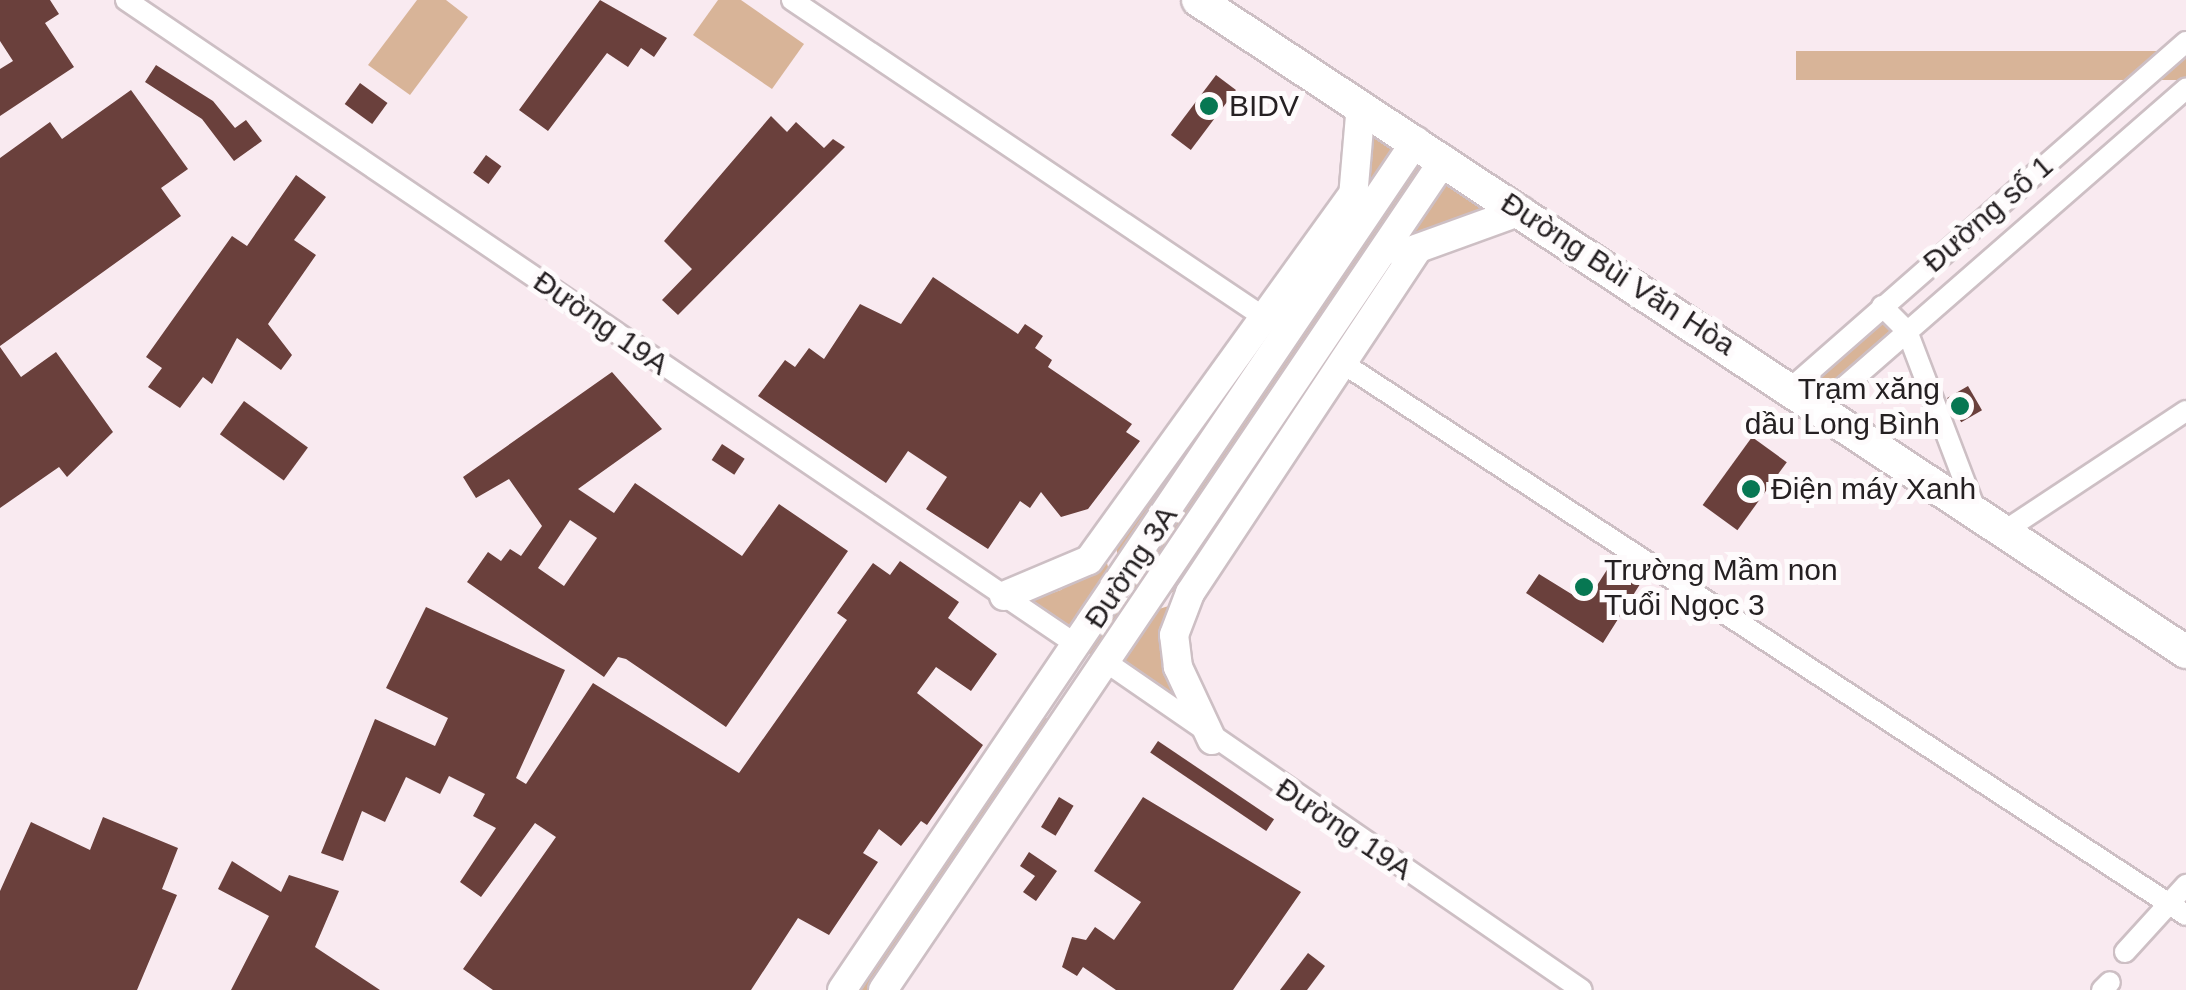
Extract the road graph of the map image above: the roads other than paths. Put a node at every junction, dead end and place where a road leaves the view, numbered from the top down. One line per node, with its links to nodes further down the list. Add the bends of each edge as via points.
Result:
1 (126, 0): 26 (street, Đường 19A)
2 (1198, 0): 6 (main road, Đường Bùi Văn Hòa)
3 (802, 3): 15 (street)
4 (2186, 42): 14 (street, Đường số 1)
5 (2186, 89): 16 (street, Đường số 1)
6 (1362, 105): 7 (main road, Đường Bùi Văn Hòa); 9 (street)
7 (1416, 141): 8 (main road, Đường Bùi Văn Hòa); 11 (street, Đường 3A)
8 (1444, 160): 10 (main road, Đường Bùi Văn Hòa); 13 (street, Đường 3A)
9 (1354, 193): 11 (street); 15 (street, Đường 3A)
10 (1522, 211): 12 (street); 18 (main road, Đường Bùi Văn Hòa)
11 (1349, 246): 24 (street, Đường 3A)
12 (1418, 249): 13 (street); 17 (street, Đường 3A)
13 (1377, 263): 27 (street, Đường 3A)
14 (1882, 306): 16 (street); 18 (street, Đường số 1)
15 (1265, 318): 23 (street, Đường 3A)
16 (1906, 331): 19 (street, Đường số 1); 21 (street)
17 (1344, 364): 25 (street, Đường 3A); 33 (street)
18 (1791, 388): 19 (main road, Đường Bùi Văn Hòa)
19 (1820, 408): 21 (main road, Đường Bùi Văn Hòa)
20 (2186, 411): 22 (street)
21 (1972, 504): 22 (main road, Đường Bùi Văn Hòa)
22 (2008, 528): 29 (main road, Đường Bùi Văn Hòa)
23 (1108, 534): 24 (street); 26 (street, Đường 3A, via 1055,581)
24 (1119, 586): 27 (street); 28 (street, Đường 3A)
25 (1190, 594): 27 (street); 31 (street, Đường 3A, via 1174,635 1178,666)
26 (1004, 596): 28 (street, Đường 19A)
27 (1150, 606): 30 (street, Đường 3A)
28 (1078, 645): 30 (street); 35 (street, Đường 3A)
29 (2186, 652)
30 (1109, 664): 31 (street, Đường 19A); 36 (street, Đường 3A)
31 (1212, 740): 37 (street, Đường 19A)
32 (2186, 885): 33 (street)
33 (2178, 908): 34 (street)
34 (2125, 952)
35 (842, 990)
36 (883, 990)
37 (1582, 990)

